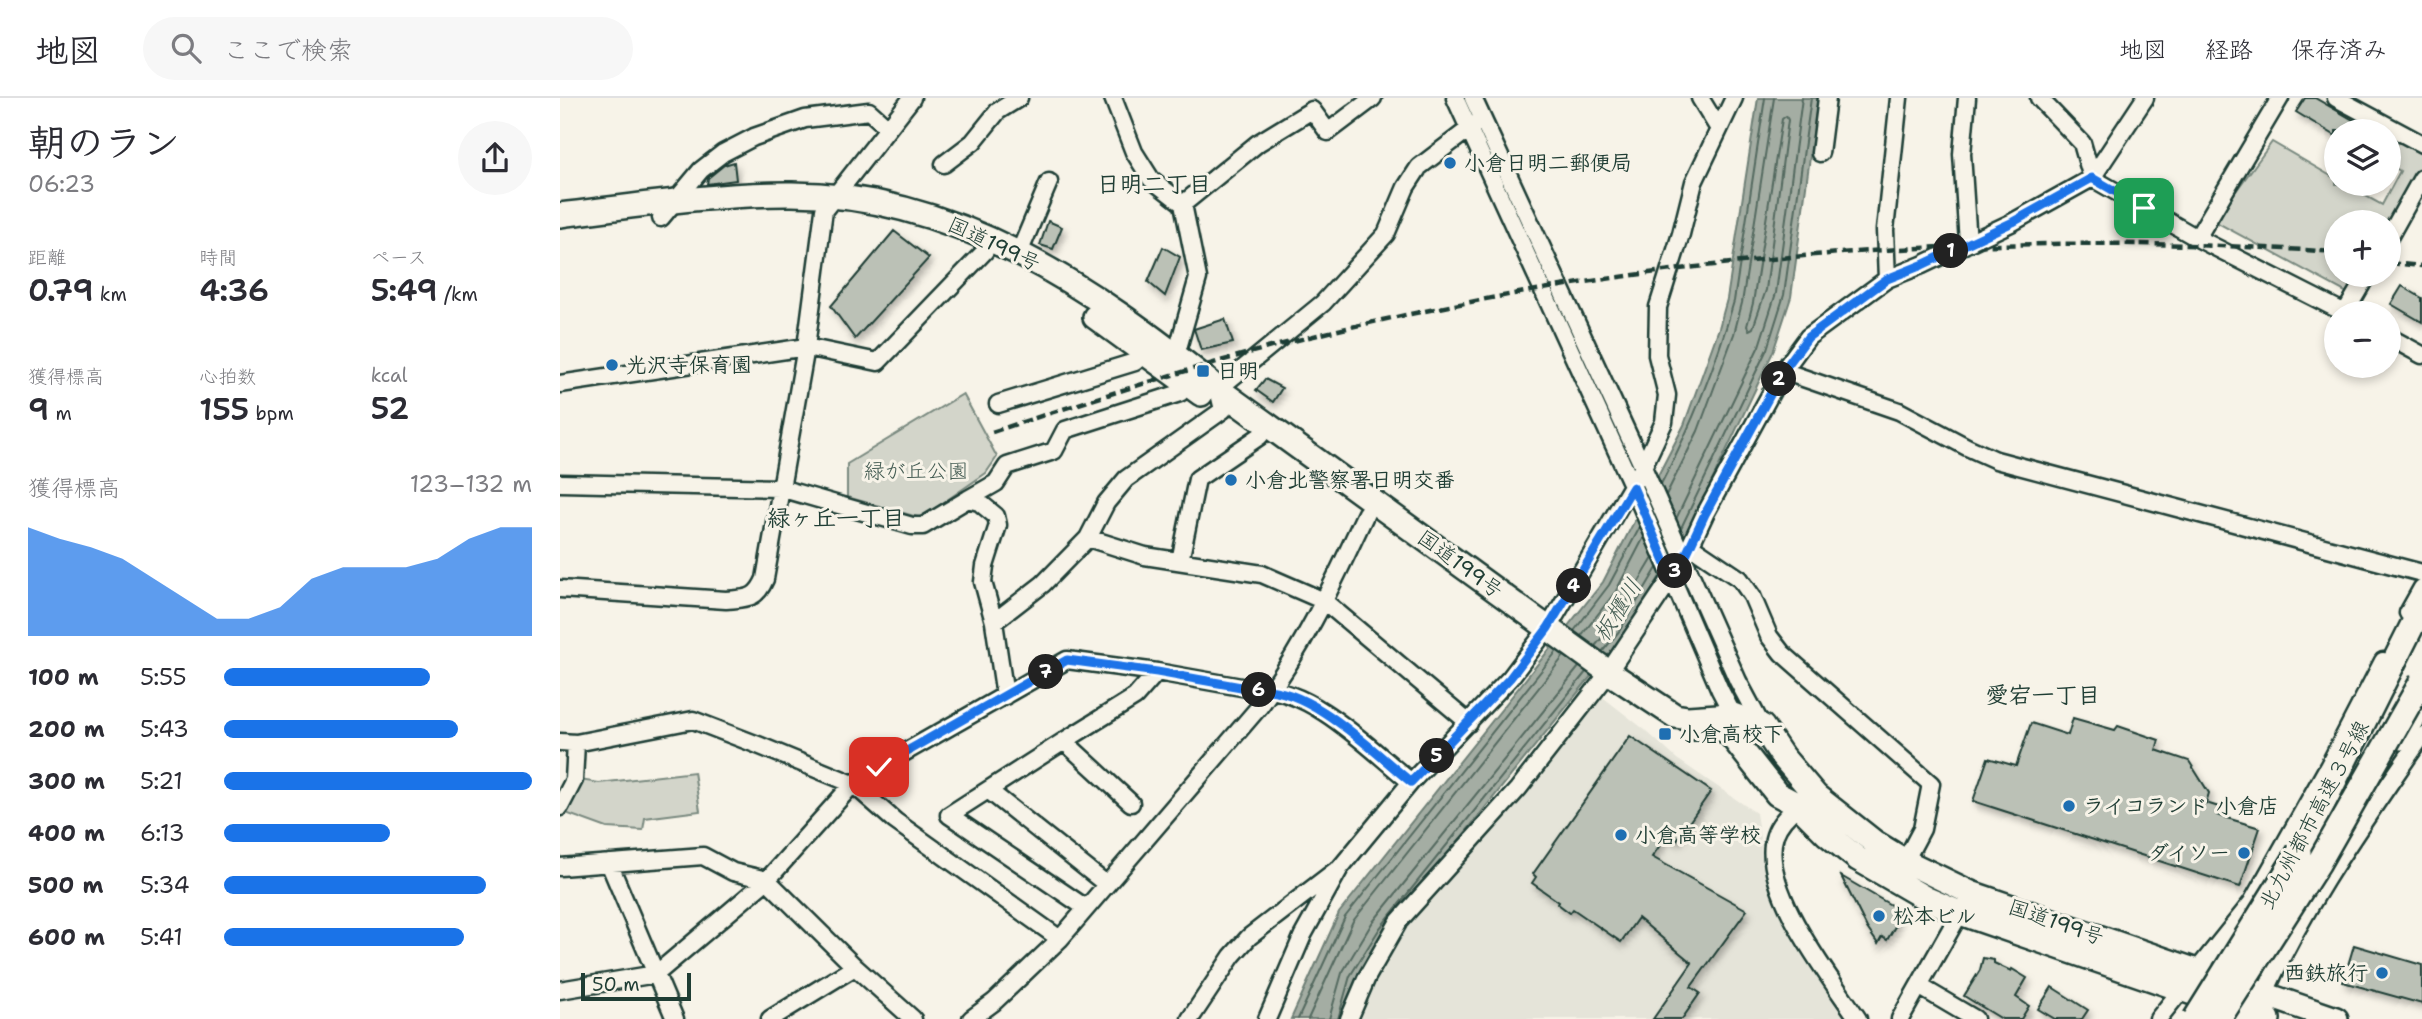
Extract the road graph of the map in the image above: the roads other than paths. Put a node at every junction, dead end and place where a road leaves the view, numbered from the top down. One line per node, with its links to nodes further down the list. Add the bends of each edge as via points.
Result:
1 (912, 98): 17 (street)
2 (1019, 98): 21 (street, via 998,111 973,142)
3 (1113, 98): 26 (street, via 1151,178)
4 (1373, 98): 26 (street, via 1328,132 1312,110 1258,143)
5 (1455, 98): 16 (street)
6 (1473, 98): 16 (street)
7 (1700, 98): 18 (street)
8 (1734, 98): 18 (street)
9 (1828, 98): 20 (street)
10 (1899, 98): 35 (street, via 1885,230)
11 (1967, 98): 32 (street, via 1962,154)
12 (2039, 98): 22 (street, via 2082,143)
13 (2145, 98): 22 (street)
14 (2280, 98): 31 (street)
15 (2336, 98): 19 (street)
16 (1476, 124): 44 (street, via 1419,167 1386,234 1323,303); 47 (street); 50 (street)
17 (888, 128): 25 (street); 27 (street, via 869,111 805,119 754,137 701,170)
18 (1719, 129): 47 (street, via 1694,182 1658,307 1657,355 1667,394 1664,422)
19 (2422, 144)
20 (1819, 153)
21 (944, 164)
22 (2092, 178): 31 (street); 32 (street)
23 (2422, 178): 29 (street)
24 (1049, 182): 34 (street)
25 (829, 203): 27 (highway, 国道199号, via 788,194); 33 (highway, 国道199号); 34 (highway, 国道199号, via 904,207 956,224); 38 (street)
26 (1183, 204): 39 (street, via 1198,278)
27 (668, 210): 28 (highway, 国道199号); 30 (highway, 国道199号)
28 (560, 215)
29 (2401, 216)
30 (560, 230)
31 (2197, 237): 36 (street)
32 (1968, 243): 35 (street)
33 (985, 251): 38 (street, via 878,362); 39 (highway, 国道199号, via 1010,261)
34 (1019, 253): 39 (highway, 国道199号, via 1071,284)
35 (1887, 279): 41 (street, via 1808,337)
36 (2324, 302)
37 (2401, 344): 40 (street)
38 (806, 347): 42 (street); 49 (street)
39 (1160, 350): 44 (highway, 国道199号); 44 (highway, 国道199号); 45 (street)
40 (2422, 355)
41 (1783, 371): 54 (street); 56 (street, via 1899,411 1996,460)
42 (560, 384)
43 (1181, 393): 51 (street, via 1065,430 1054,451 1007,466 996,483)
44 (1221, 400): 46 (highway, 国道199号); 53 (street, via 1126,479 1106,503); 63 (highway, 国道199号)
45 (998, 404)
46 (1260, 436): 52 (highway, 国道199号); 55 (street, via 1197,479)
47 (1646, 474): 50 (street); 54 (street)
48 (560, 483): 49 (street)
49 (780, 488): 51 (street, via 912,526 923,526); 59 (street, via 765,579 759,592 747,598)
50 (1636, 493): 57 (street); 63 (street)
51 (968, 499): 62 (street, via 996,516 998,525 982,582)
52 (1366, 513): 60 (street); 63 (highway, 国道199号)
53 (1088, 538): 55 (street, via 1145,556); 62 (street, via 1043,584)
54 (1685, 552): 57 (street); 67 (street); 87 (street, via 1740,579 1782,653 1931,784 1922,829)
55 (1181, 561): 60 (street, via 1262,574)
56 (2422, 573)
57 (1670, 574): 66 (street); 70 (street)
58 (2422, 588): 95 (street, via 2328,767 2259,890)
59 (560, 589)
60 (1324, 601): 69 (street); 75 (street)
61 (2422, 606): 86 (highway, 北九州都市高速３号線)
62 (994, 622): 71 (street)
63 (1549, 635): 66 (highway, 国道199号); 75 (street)
64 (2422, 637): 86 (highway)
65 (1157, 672): 69 (street); 71 (street, via 1067,660); 78 (street, via 1135,698)
66 (1602, 674): 74 (highway, 国道199号, via 1675,716); 112 (street, via 1518,789 1399,921)
67 (1738, 681): 73 (street, via 1741,695); 76 (street)
68 (2422, 681): 86 (highway, 北九州都市高速３号線, bridge)
69 (1273, 689): 80 (street, via 1318,707); 92 (street)
70 (1720, 690): 73 (street); 74 (street)
71 (1005, 696): 81 (street)
72 (2422, 705): 86 (highway, bridge)
73 (1733, 715): 74 (highway, 国道199号); 76 (highway, 国道199号); 84 (highway)
74 (1708, 721): 84 (highway, 国道199号, via 1729,733 1777,794)
75 (1469, 723): 80 (street)
76 (1762, 726): 87 (highway, 国道199号, via 1816,796)
77 (2422, 736): 97 (street)
78 (1064, 741): 82 (street); 83 (street)
79 (568, 743): 81 (street, via 693,720); 85 (street, via 574,780)
80 (1411, 782): 90 (street)
81 (853, 784): 91 (street); 96 (street, via 895,821)
82 (988, 790): 92 (street); 94 (street, via 949,815)
83 (1131, 803)
84 (1798, 805): 93 (highway, 国道199号, via 1858,859 1924,898); 113 (street, via 1776,832 1776,873 1790,913)
85 (560, 807)
86 (2309, 858): 117 (highway, 北九州都市高速３号線, bridge); 118 (highway, 北九州都市高速３号線, bridge)
87 (1905, 861): 93 (highway, 国道199号)
88 (609, 863): 89 (street); 91 (street, via 703,856 733,872); 100 (street)
89 (560, 867)
90 (1340, 867): 110 (street, via 1249,937 1231,956); 111 (street, via 1303,935)
91 (767, 880): 98 (street); 100 (street)
92 (1106, 884): 94 (street)
93 (1966, 903): 99 (highway, 国道199号); 101 (street); 102 (highway, 国道199号)
94 (1086, 908): 96 (street)
95 (2235, 923): 97 (street); 99 (street)
96 (1060, 939): 109 (street)
97 (2285, 947): 104 (street)
98 (855, 967): 107 (street); 108 (street)
99 (2196, 972): 102 (street); 104 (highway, 国道199号)
100 (656, 974): 103 (street); 106 (street)
101 (1919, 986): 114 (street); 115 (street)
102 (2180, 989): 105 (highway, 国道199号); 116 (street)
103 (560, 990)
104 (2264, 995): 105 (street); 119 (highway, 国道199号)
105 (2254, 1017)
106 (675, 1019)
107 (771, 1019)
108 (913, 1019)
109 (971, 1019)
110 (1190, 1019)
111 (1267, 1019)
112 (1349, 1019)
113 (1858, 1019)
114 (1900, 1019)
115 (1975, 1019)
116 (2158, 1019)
117 (2195, 1019)
118 (2219, 1019)
119 (2336, 1019)

